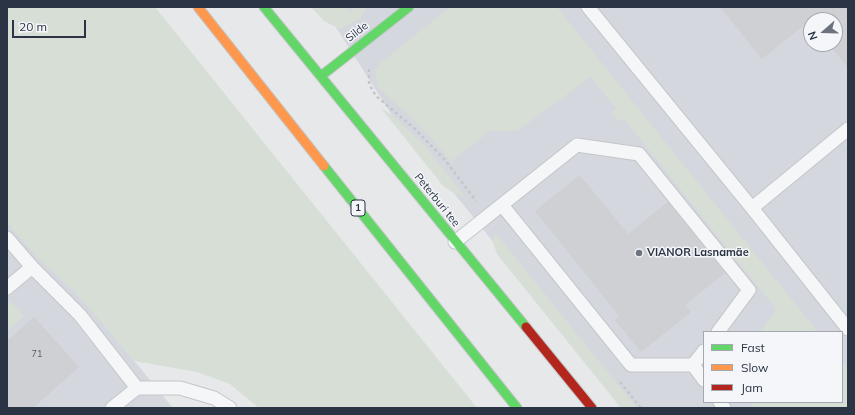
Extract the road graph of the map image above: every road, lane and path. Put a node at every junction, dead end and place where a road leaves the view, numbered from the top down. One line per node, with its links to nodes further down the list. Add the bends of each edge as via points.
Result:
1 (198, 7): 21 (main road, 1)
2 (264, 7): 5 (main road, Peterburi tee)
3 (409, 7): 5 (main road, Silde)
4 (588, 7): 8 (lane)
5 (320, 76): 10 (main road, Peterburi tee)
6 (848, 129): 8 (lane)
7 (502, 205): 10 (lane); 14 (lane, via 576,145 639,154 749,290); 16 (lane, via 631,365)
8 (752, 208): 13 (lane)
9 (7, 238): 11 (lane)
10 (456, 242): 22 (main road, Peterburi tee)
11 (32, 267): 12 (lane); 18 (lane, via 80,315)
12 (7, 288)
13 (848, 329)
14 (719, 331)
15 (703, 352): 16 (lane)
16 (693, 365): 17 (lane)
17 (703, 379)
18 (137, 388): 19 (lane); 20 (lane, via 180,388 214,398)
19 (112, 408)
20 (230, 408)
21 (517, 408)
22 (592, 408)

